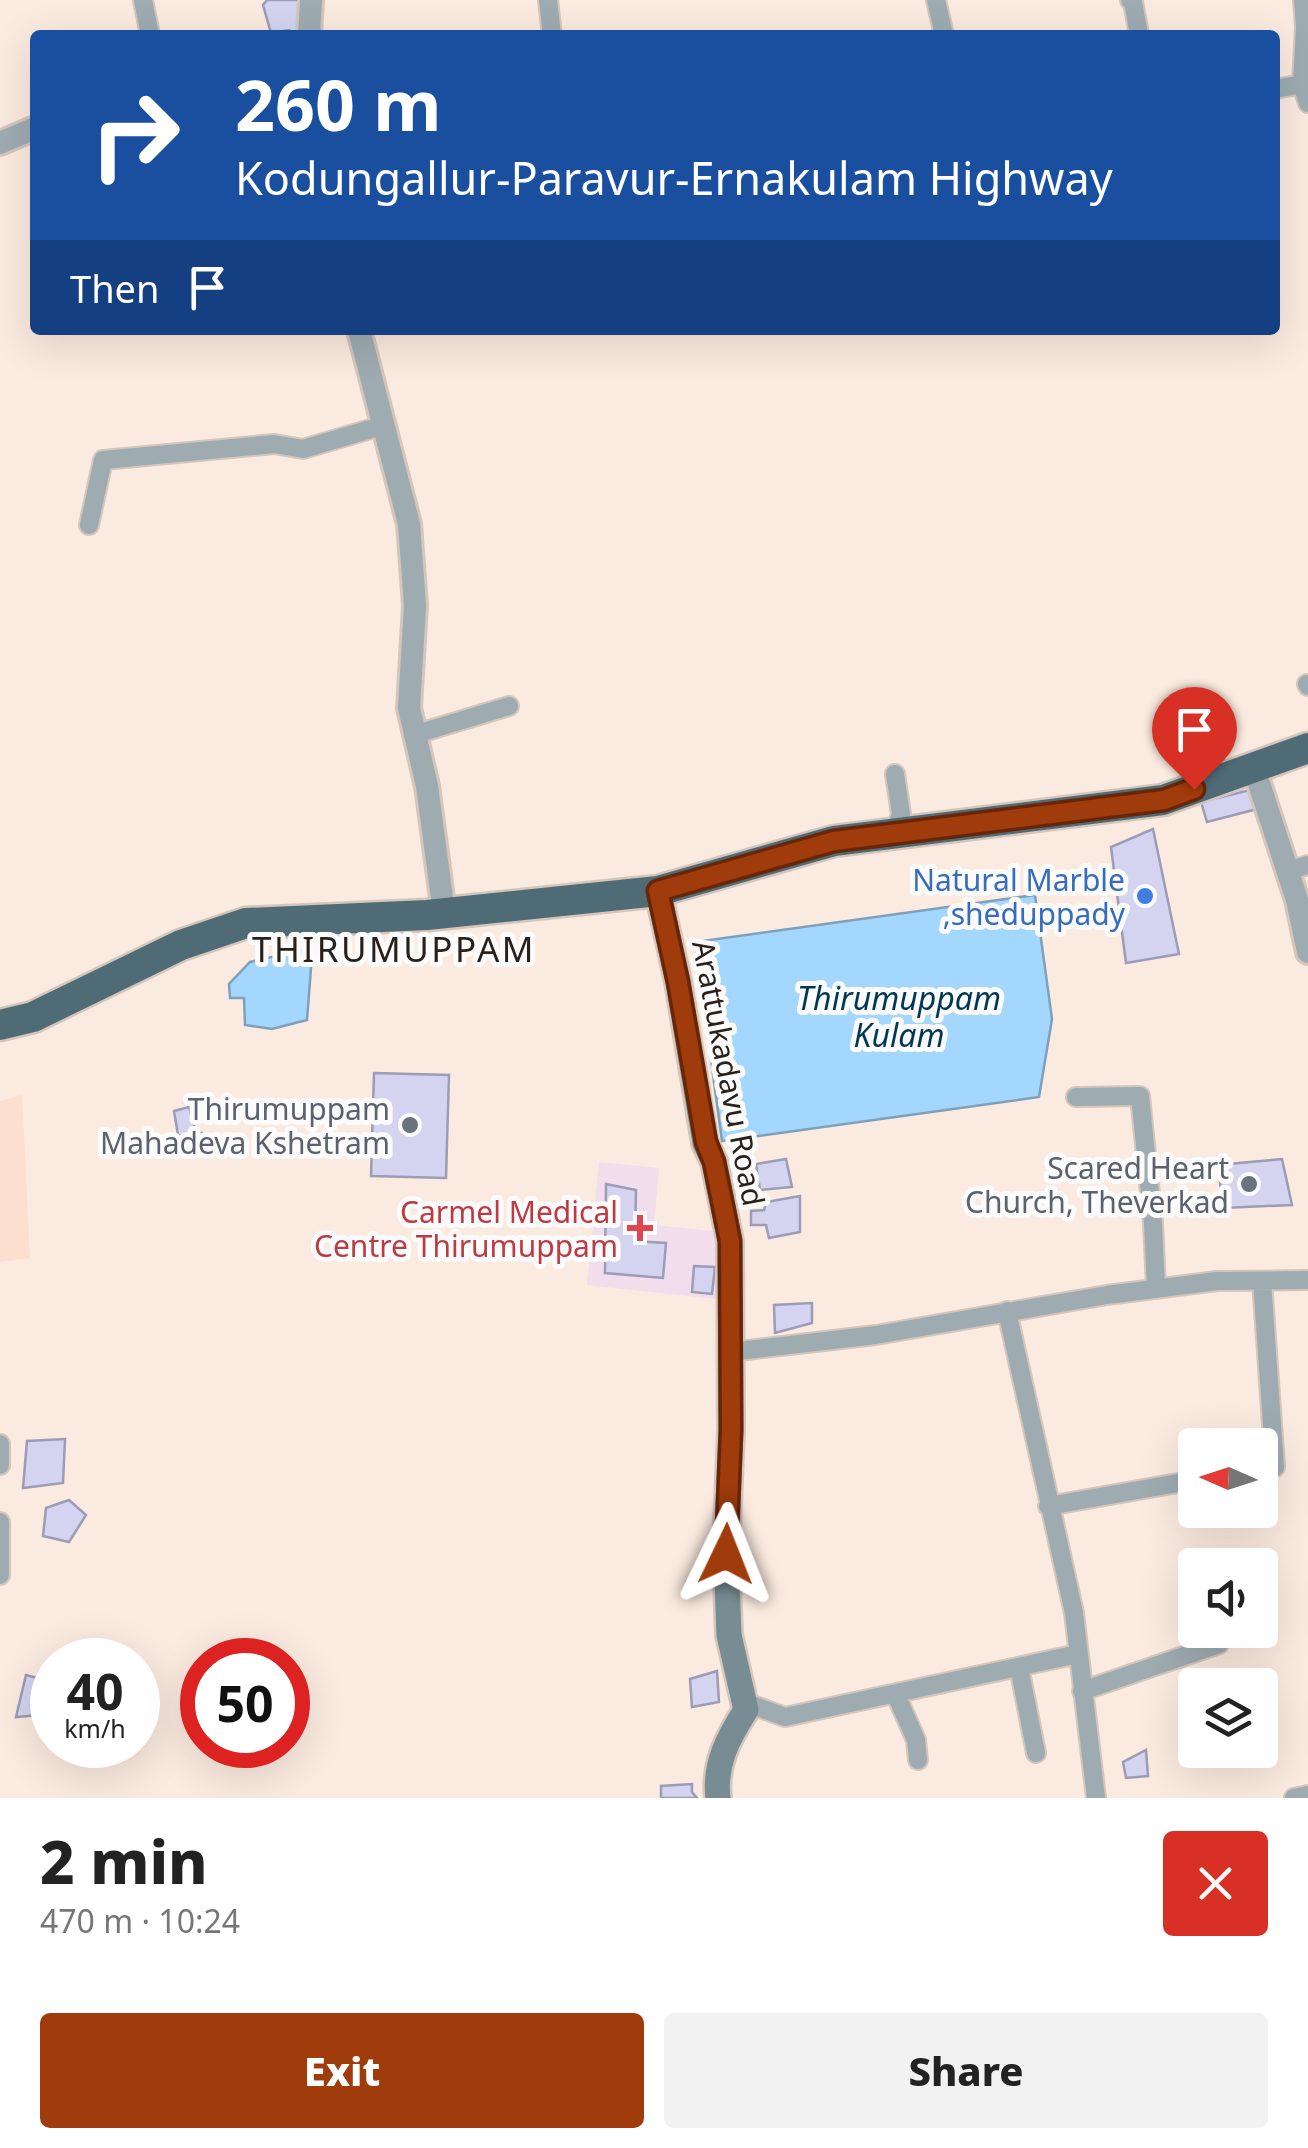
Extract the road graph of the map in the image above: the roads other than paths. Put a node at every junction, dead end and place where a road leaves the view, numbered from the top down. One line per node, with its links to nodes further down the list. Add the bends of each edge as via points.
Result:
1 (144, 0): 7 (street)
2 (311, 0): 8 (street)
3 (548, 0): 9 (street)
4 (936, 0): 10 (street)
5 (1130, 0): 11 (street)
6 (1303, 0): 12 (street)
7 (149, 30)
8 (308, 30)
9 (551, 30)
10 (943, 30)
11 (1138, 30)
12 (1302, 84): 13 (street); 14 (street)
13 (1280, 88)
14 (1308, 102)
15 (30, 130): 16 (street)
16 (0, 143)
17 (360, 335): 18 (street)
18 (382, 426): 19 (street, via 303,449 274,444 103,460); 21 (street, via 409,524)
19 (89, 525)
20 (510, 706): 21 (street)
21 (413, 735): 28 (street, via 427,786)
22 (1308, 748): 23 (highway)
23 (1254, 768): 25 (highway, via 1164,800); 26 (street)
24 (895, 774): 25 (street, via 901,814)
25 (895, 833): 27 (highway, via 834,841)
26 (1298, 868): 29 (street)
27 (658, 891): 28 (highway); 36 (main road, Arattukadavu Road, via 730,1241)
28 (444, 913): 30 (highway, via 246,924 180,946 33,1017)
29 (1308, 952)
30 (0, 1025)
31 (1076, 1097): 34 (street, via 1140,1096)
32 (1308, 1280): 33 (street)
33 (1262, 1281): 34 (street); 37 (street)
34 (1156, 1289): 35 (street)
35 (1007, 1311): 36 (street); 41 (street)
36 (730, 1352): 49 (main road, Arattukadavu Road, via 729,1635)
37 (1272, 1428)
38 (0, 1444): 39 (street)
39 (0, 1466)
40 (1178, 1483): 41 (street)
41 (1048, 1506): 45 (street)
42 (0, 1522): 43 (street)
43 (0, 1575)
44 (1207, 1648): 47 (street)
45 (1078, 1654): 46 (street); 47 (street)
46 (1019, 1668): 48 (street); 50 (street)
47 (1082, 1691): 54 (street)
48 (896, 1695): 49 (street, via 786,1717); 51 (street)
49 (744, 1702): 53 (main road, via 746,1710 725,1742)
50 (1036, 1753)
51 (918, 1760)
52 (1308, 1795): 55 (street)
53 (718, 1798)
54 (1096, 1798)
55 (1294, 1798)

